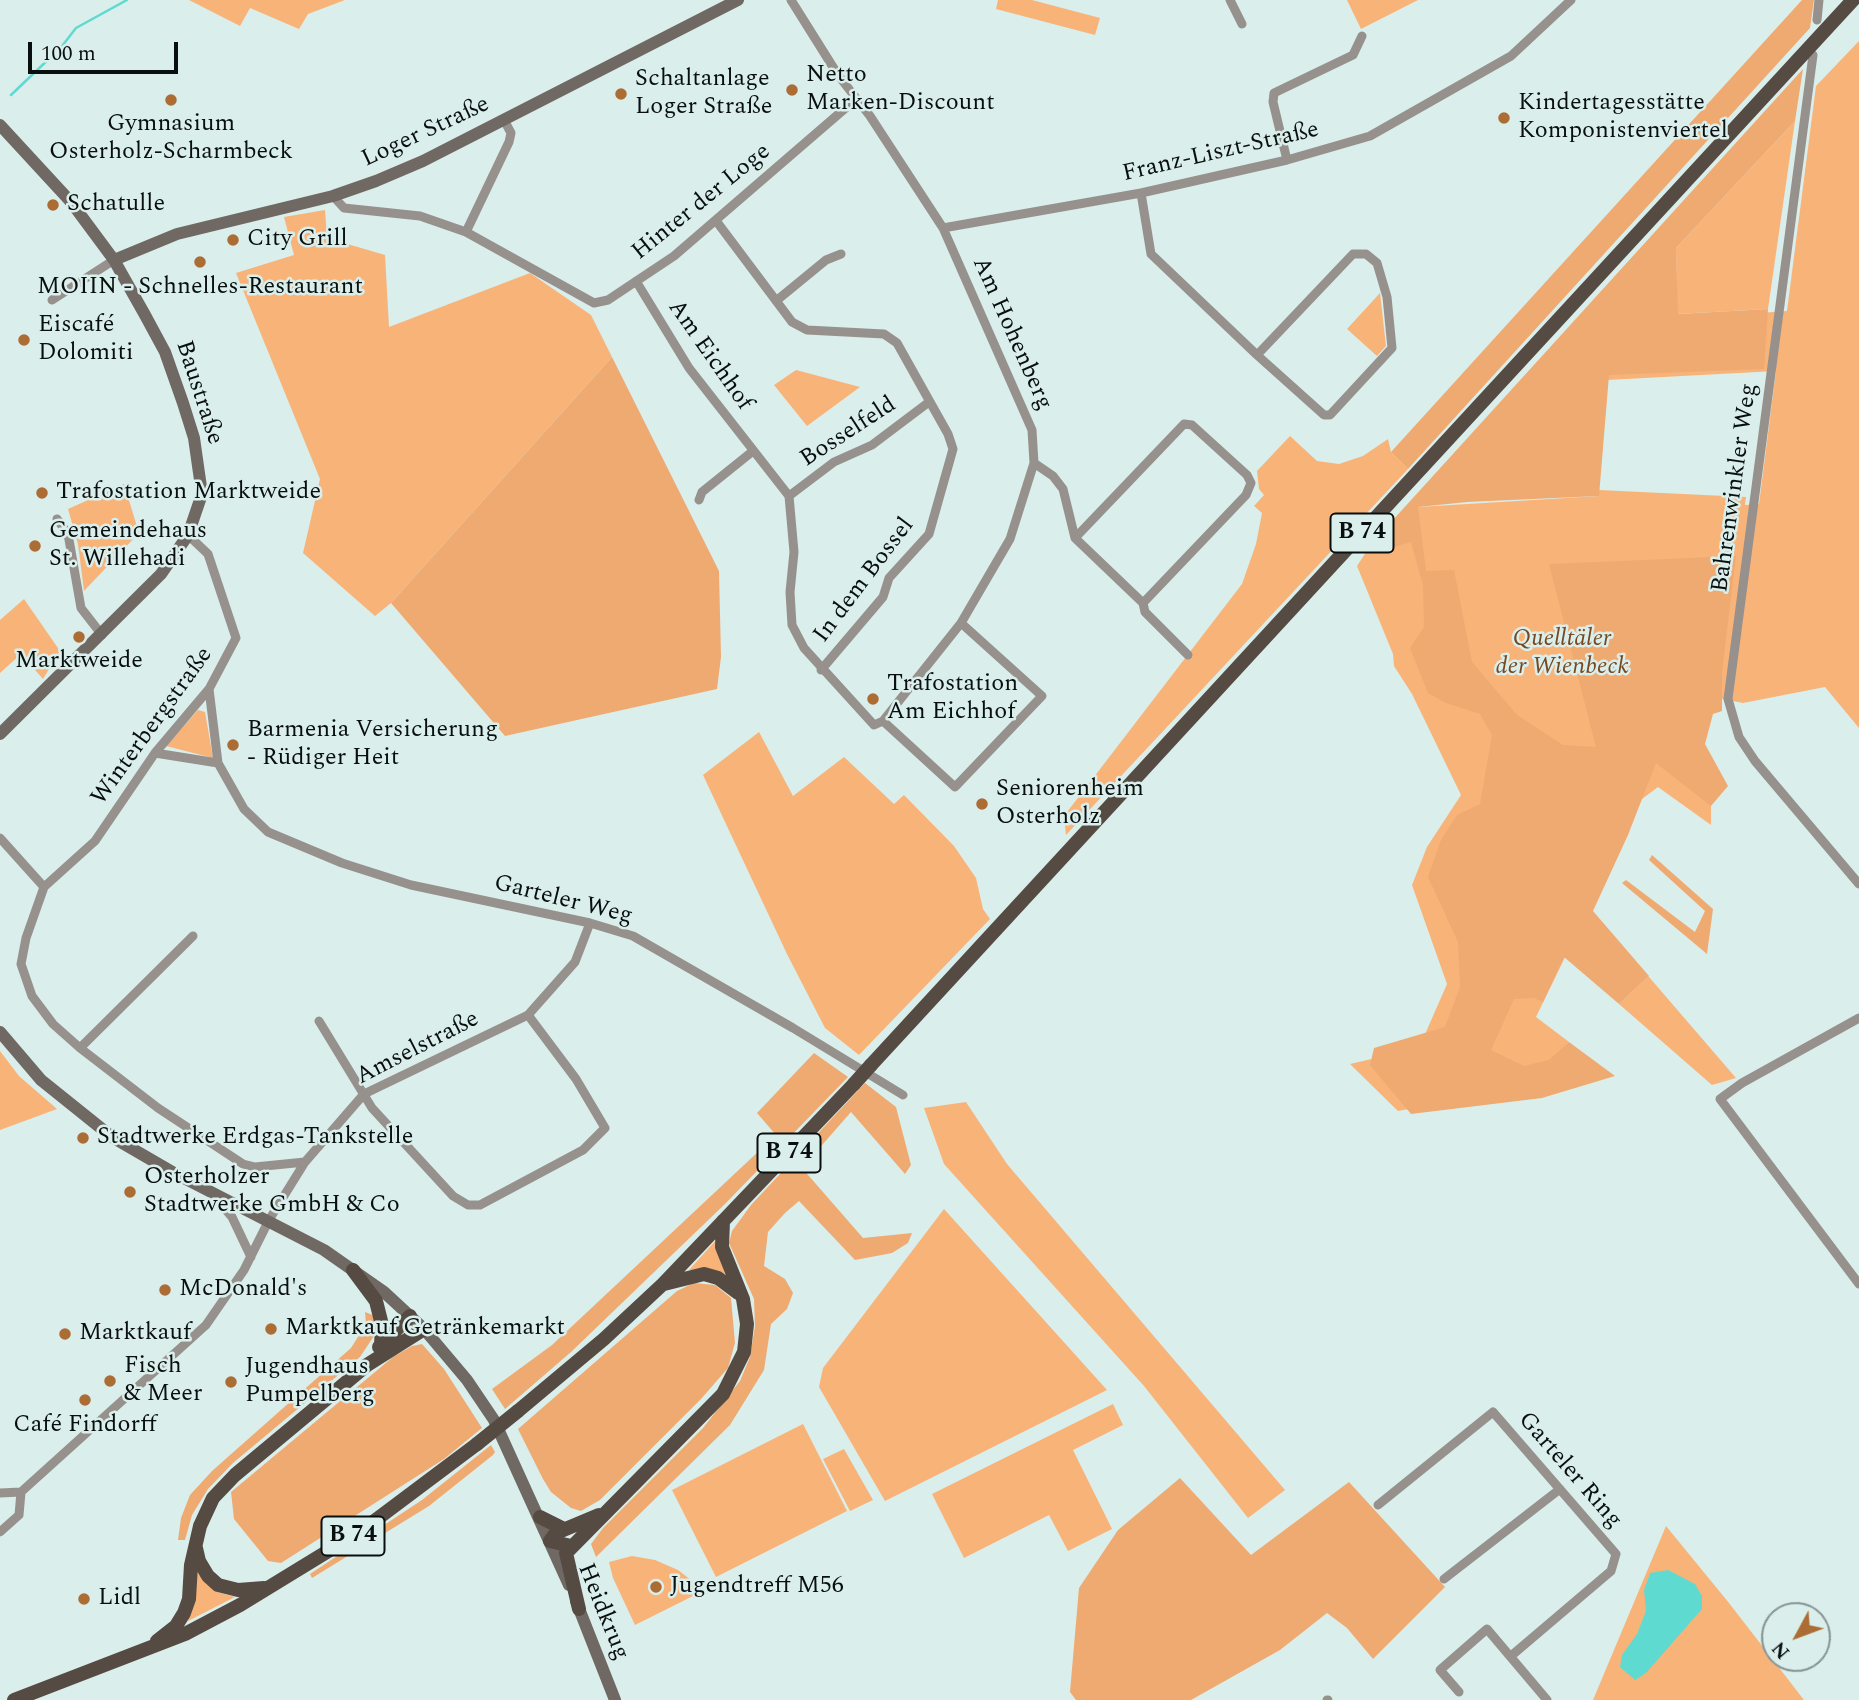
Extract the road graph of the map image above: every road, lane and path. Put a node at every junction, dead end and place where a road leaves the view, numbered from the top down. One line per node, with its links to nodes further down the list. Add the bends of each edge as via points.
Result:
1 (738, 0): 12 (street, Loger Straße)
2 (791, 0): 11 (street, Am Hohenberg)
3 (1230, 0): 8 (street)
4 (1571, 0): 14 (street, Franz-Liszt-Straße, via 1524,47 1370,136)
5 (1819, 0): 7 (street)
6 (1853, 0): 59 (main road, B 74, bridge)
7 (1817, 20)
8 (1242, 24)
9 (1362, 36): 14 (street, via 1353,55 1274,93)
10 (1813, 55): 45 (street, Bahrenwinkler Weg, via 1728,699 1739,737 1755,761)
11 (856, 100): 17 (street, Hinter der Loge); 18 (street, Am Hohenberg)
12 (504, 120): 16 (street, Loger Straße, via 423,161); 19 (street, via 511,133 509,142)
13 (0, 125): 21 (street, Baustraße, via 71,202)
14 (1287, 160): 15 (street, Franz-Liszt-Straße)
15 (1141, 193): 18 (street, Franz-Liszt-Straße); 25 (street, via 1151,254)
16 (333, 196): 19 (street, Hinter der Loge, via 344,208 419,216); 21 (street, Loger Straße, via 186,231)
17 (717, 222): 22 (street, Hinter der Loge); 24 (street, In dem Bossel)
18 (943, 228): 28 (street, Am Hohenberg, via 1032,430)
19 (466, 232): 22 (street, Hinter der Loge, via 594,303 608,300)
20 (841, 254): 24 (street, via 826,260)
21 (114, 260): 23 (street); 33 (street, Baustraße, via 165,352 194,438 202,494)
22 (636, 281): 27 (street, Am Eichhof, via 689,368)
23 (52, 300)
24 (776, 301): 26 (street, In dem Bossel, via 792,322 807,330 884,334 897,343)
25 (1257, 355): 25 (street, via 1353,254 1366,254 1377,263 1387,297 1392,348 1330,415 1324,415)
26 (929, 402): 29 (street, Bosselfeld, via 872,445 834,461); 38 (street, In dem Bossel, via 953,449 929,534 889,578 883,597)
27 (753, 450): 29 (street, Am Eichhof); 30 (street, via 702,492)
28 (1034, 463): 32 (street, via 1063,489); 35 (street, Am Hohenberg, via 1010,539)
29 (789, 496): 38 (street, via 794,552 792,625)
30 (699, 500)
31 (57, 519): 36 (street, via 68,534 80,608)
32 (1075, 538): 34 (street); 34 (street, via 1184,424 1192,425 1247,475 1251,483 1246,495)
33 (185, 541): 36 (street, via 161,574); 39 (street, Winterbergstraße, via 208,554 236,638)
34 (1143, 603): 37 (street, via 1144,612)
35 (961, 623): 40 (street, Am Hohenberg); 40 (street, via 1042,695 955,788)
36 (102, 635): 41 (street)
37 (1188, 654)
38 (821, 670): 40 (street)
39 (209, 689): 42 (street, Winterbergstraße); 43 (street, Garteler Weg)
40 (878, 723)
41 (0, 734)
42 (155, 753): 43 (street); 46 (street, Winterbergstraße, via 95,841)
43 (218, 764): 47 (street, Garteler Weg, via 244,809 275,836 411,885)
44 (0, 838): 46 (street)
45 (1859, 884)
46 (44, 887): 53 (street, via 21,964 32,996 53,1024)
47 (590, 923): 49 (street, Amselstraße, via 575,962); 55 (street, Garteler Weg, via 633,936)
48 (193, 936): 53 (street)
49 (528, 1015): 54 (street, Amselstraße); 54 (street, via 576,1079 605,1129 583,1150 480,1205 468,1205 453,1196)
50 (1859, 1018): 63 (street, via 1720,1100)
51 (319, 1021): 54 (street)
52 (0, 1032): 57 (street, Heidkrug, via 41,1080 78,1112 134,1150)
53 (80, 1048): 56 (street, via 158,1108 243,1164)
54 (364, 1094): 56 (street, Amselstraße)
55 (903, 1096)
56 (305, 1162): 58 (street, Amselstraße)
57 (209, 1190): 58 (street, Heidkrug); 60 (street, via 232,1217)
58 (269, 1220): 60 (street, Amselstraße); 61 (street, Heidkrug)
59 (723, 1222): 62 (main road, B 74); 64 (main road, via 722,1247)
60 (251, 1257): 70 (street, Amselstraße, via 206,1325)
61 (353, 1270): 65 (street, Heidkrug); 67 (main road, via 376,1301)
62 (663, 1284): 64 (main road, via 705,1274 730,1285); 81 (main road, B 74, bridge, via 477,1444 361,1531)
63 (1859, 1284)
64 (743, 1299): 73 (main road, via 747,1324 744,1352 723,1394)
65 (410, 1316): 66 (street, Heidkrug); 67 (main road)
66 (424, 1329): 68 (main road); 74 (street, Heidkrug, via 494,1420)
67 (381, 1345): 68 (main road)
68 (367, 1365): 78 (main road, via 234,1475 214,1498)
69 (1560, 1489): 72 (street, Garteler Ring, via 1493,1412); 80 (street); 84 (street, Garteler Ring, via 1616,1554 1611,1571)
70 (21, 1492): 71 (street); 76 (street, via 19,1515)
71 (0, 1493)
72 (1378, 1505)
73 (603, 1514): 75 (main road); 79 (main road)
74 (540, 1517): 75 (main road); 77 (street, Heidkrug)
75 (564, 1529): 77 (main road)
76 (0, 1532)
77 (550, 1541): 79 (main road); 82 (street, Heidkrug)
78 (195, 1545): 81 (main road, via 199,1561 218,1584 238,1590); 83 (main road, via 184,1613 176,1626)
79 (571, 1546): 82 (main road, via 566,1553)
80 (1444, 1579)
81 (269, 1587): 83 (main road, B 74, via 185,1634)
82 (579, 1609): 87 (street, Heidkrug)
83 (141, 1652): 86 (main road, B 74)
84 (1511, 1656): 85 (street, via 1487,1629 1440,1670); 88 (street)
85 (1459, 1692)
86 (14, 1700)
87 (615, 1700)
88 (1547, 1700)

